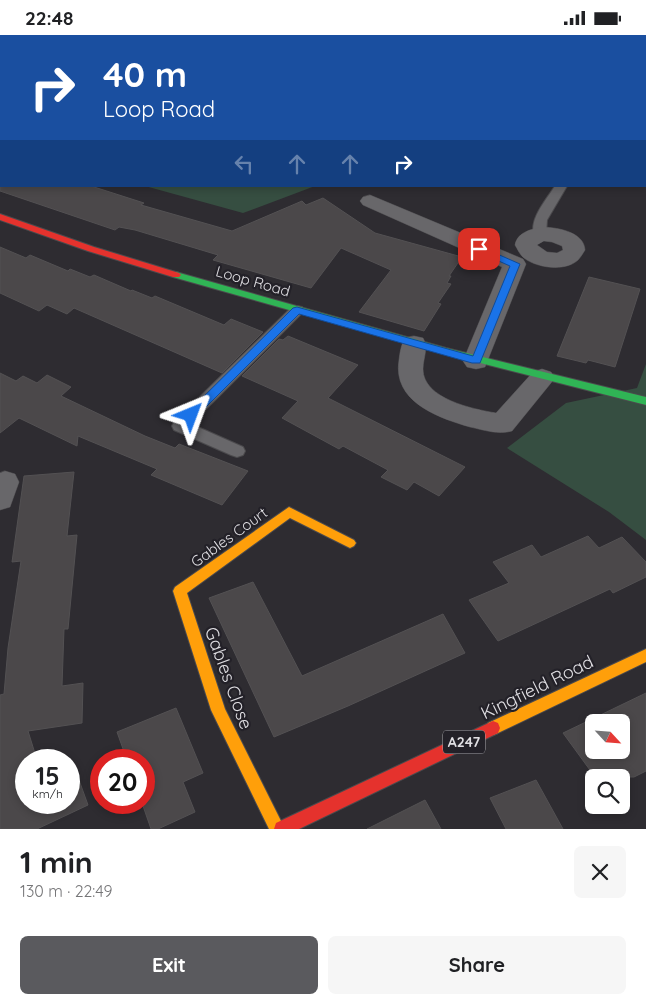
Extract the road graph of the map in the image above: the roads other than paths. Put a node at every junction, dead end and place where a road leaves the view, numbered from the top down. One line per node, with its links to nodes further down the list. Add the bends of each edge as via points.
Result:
1 (560, 187): 4 (lane, via 541,220)
2 (370, 201): 4 (street)
3 (0, 217): 5 (main road, Loop Road, via 125,259)
4 (529, 250): 7 (street)
5 (297, 310): 6 (main road, Loop Road); 10 (lane, via 180,426)
6 (414, 344): 7 (main road, Loop Road); 8 (street, via 411,375 422,397 467,418 502,424)
7 (476, 361): 8 (main road, Loop Road)
8 (542, 378): 9 (main road, Loop Road)
9 (646, 401)
10 (237, 451)
11 (350, 543): 12 (main road, Gables Court, via 289,511)
12 (180, 591): 14 (main road, Gables Close, via 218,710)
13 (646, 655): 15 (main road, Kingfield Road / A247)
14 (277, 829)
15 (282, 829)

